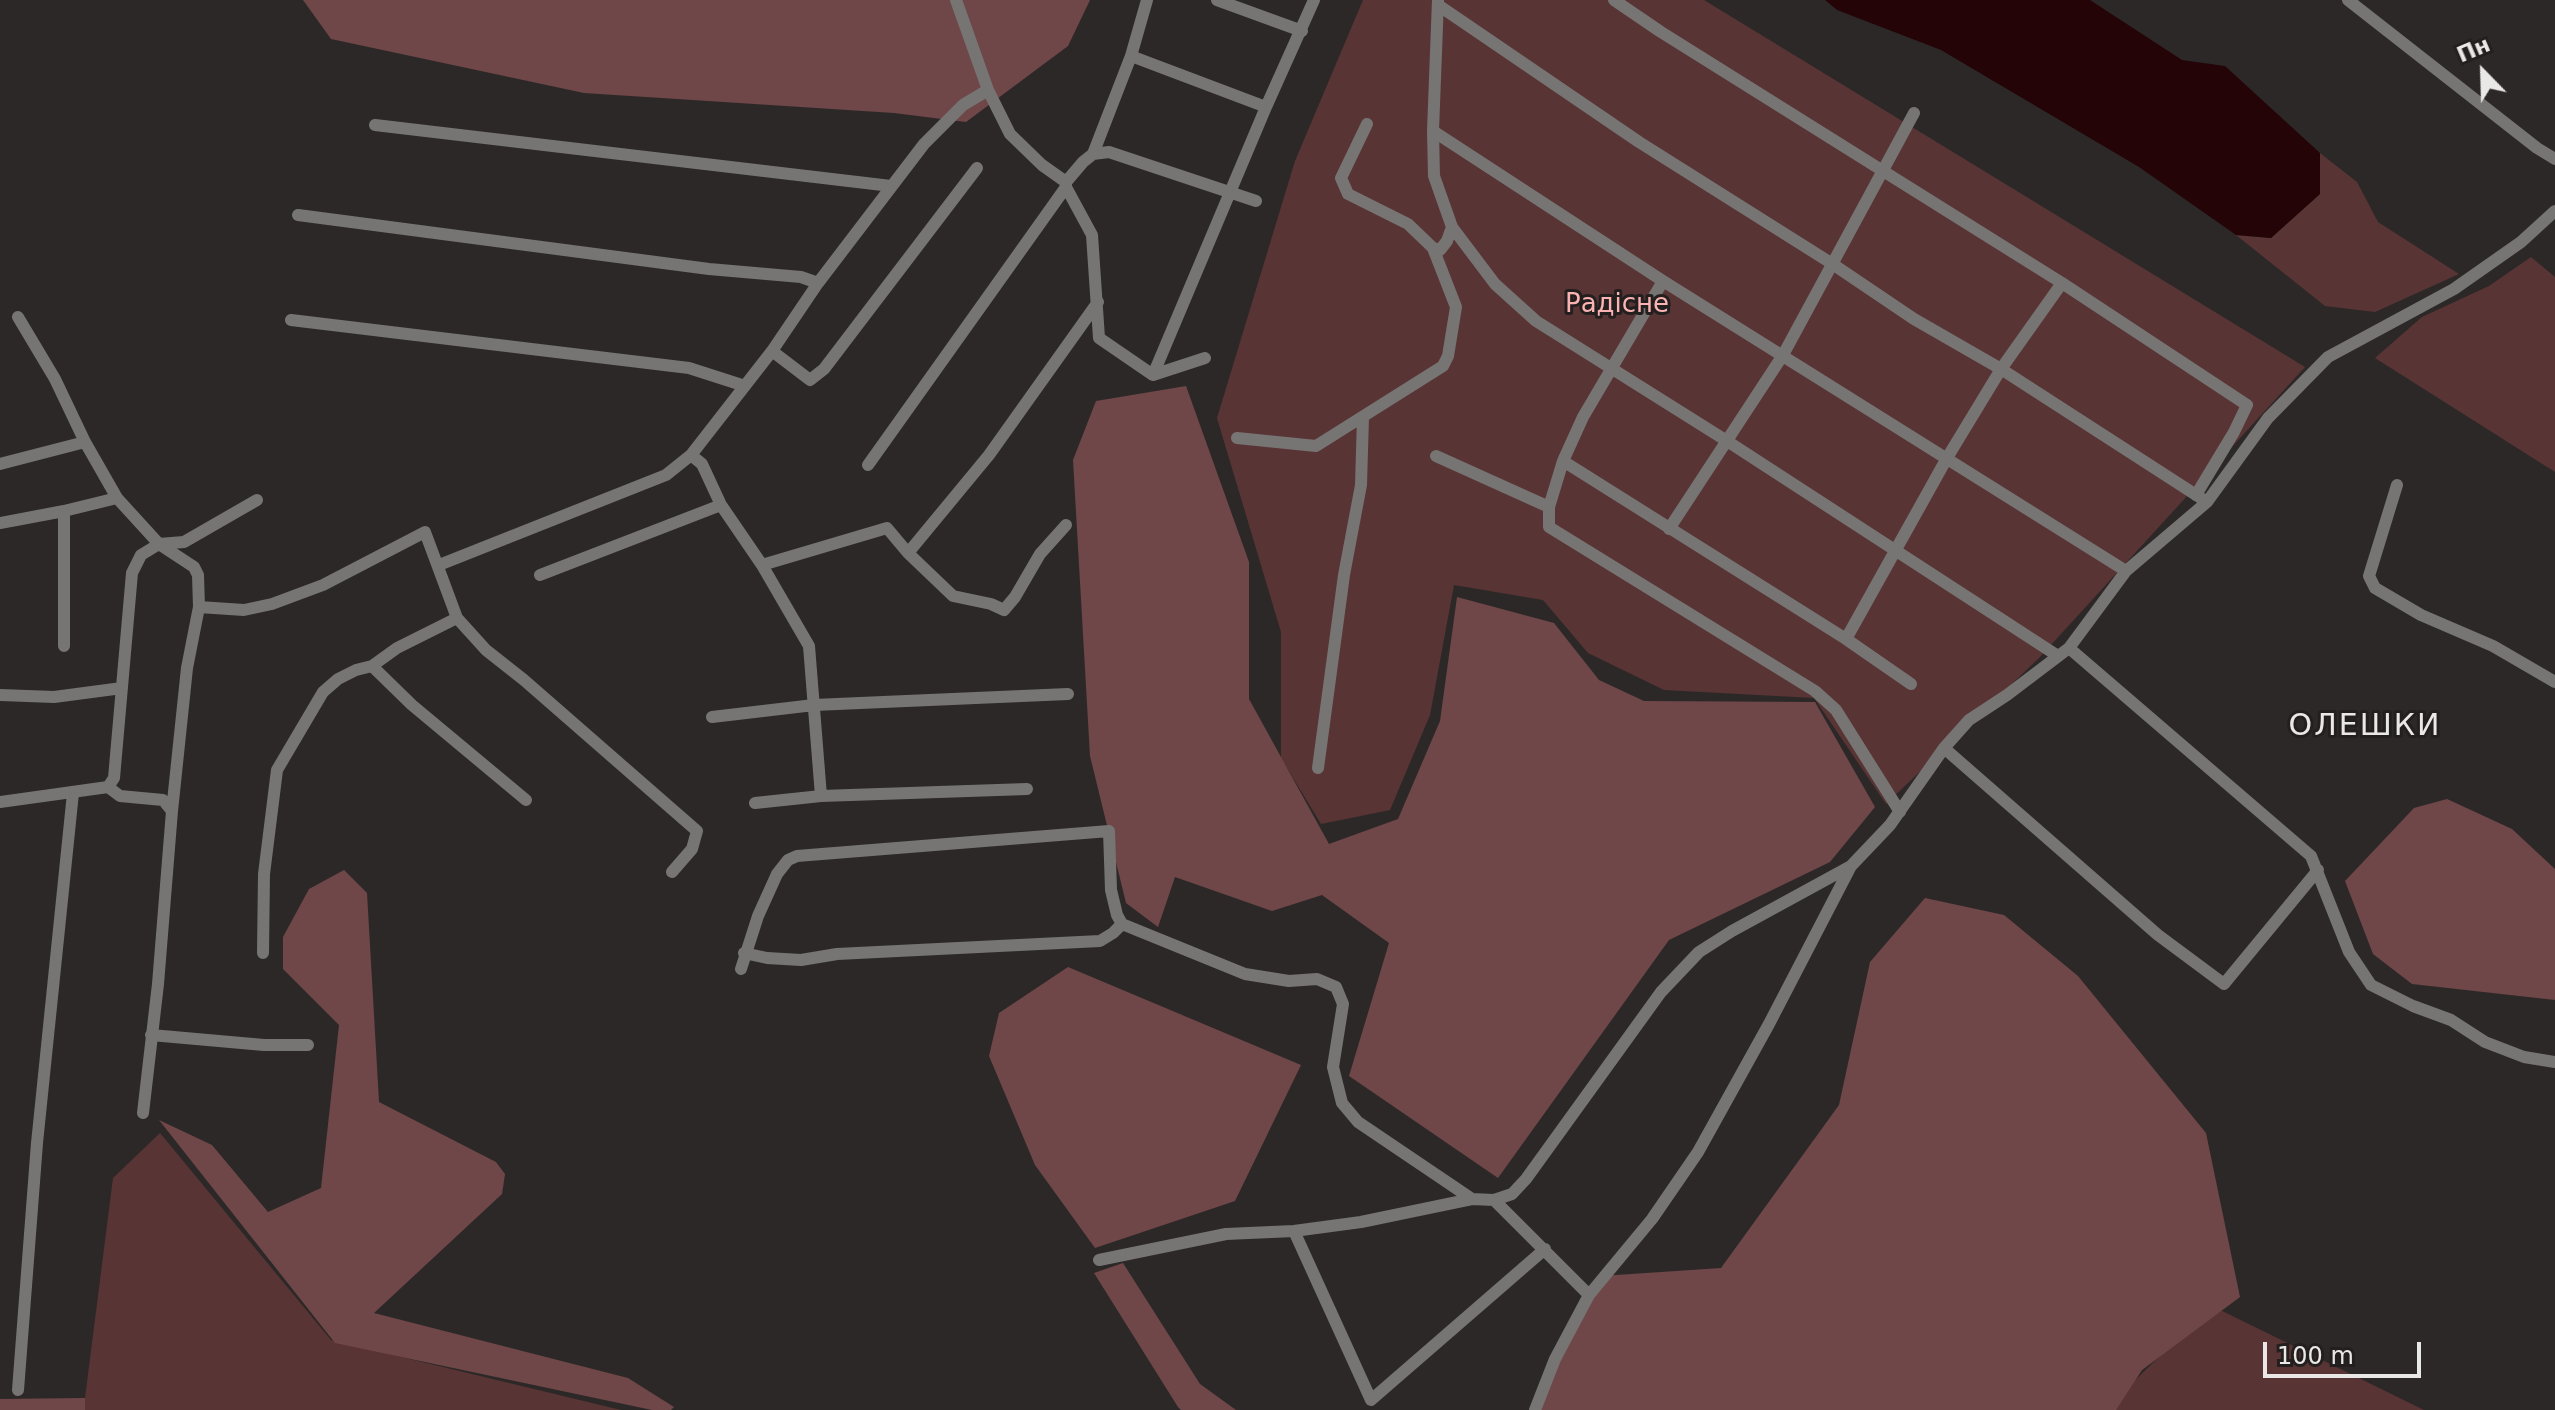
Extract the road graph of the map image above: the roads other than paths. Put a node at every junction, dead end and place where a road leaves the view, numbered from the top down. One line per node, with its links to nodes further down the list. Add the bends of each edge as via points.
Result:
1 (956, 0): 10 (street)
2 (1147, 0): 9 (street)
3 (1217, 0): 8 (street)
4 (1314, 0): 8 (street)
5 (1614, 0): 19 (street)
6 (2348, 0): 17 (street)
7 (1438, 2): 15 (street); 28 (street, via 1639,142)
8 (1302, 31): 11 (street)
9 (1131, 56): 11 (street); 16 (street)
10 (988, 90): 20 (street, via 1010,134); 21 (street, via 933,134)
11 (1266, 107): 22 (street)
12 (1914, 113): 19 (street)
13 (1367, 124): 27 (street, via 1341,178 1343,187 1408,224)
14 (375, 125): 21 (street)
15 (1433, 131): 26 (street, via 1434,176); 29 (street)
16 (1093, 154): 20 (street); 22 (street, via 1109,152)
17 (2555, 159)
18 (977, 168): 35 (street, via 824,369 810,380)
19 (1882, 170): 28 (street); 31 (street)
20 (1066, 184): 32 (street, via 1092,235); 51 (street)
21 (891, 186): 30 (street)
22 (1231, 193): 23 (street); 40 (street)
23 (1256, 201)
24 (2555, 211): 54 (street, via 2454,289 2328,357 2268,418)
25 (298, 215): 30 (street)
26 (1452, 227): 27 (street, via 1440,250); 38 (street, via 1495,284 1525,312)
27 (1433, 248): 42 (street, via 1456,307 1448,356 1443,366)
28 (1831, 263): 36 (street); 39 (street)
29 (1663, 281): 36 (street); 38 (street)
30 (818, 283): 35 (street)
31 (2062, 283): 39 (street); 54 (street, via 2247,405)
32 (1098, 302): 40 (street, via 1099,338); 64 (street, via 989,455)
33 (18, 317): 45 (street)
34 (291, 320): 41 (street, via 689,368)
35 (772, 351): 41 (street)
36 (1783, 355): 44 (street); 48 (street)
37 (1205, 358): 40 (street)
38 (1611, 369): 44 (street); 49 (street)
39 (2001, 369): 48 (street); 54 (street)
40 (1153, 375)
41 (745, 386): 46 (street)
42 (1363, 417): 43 (street, via 1316,446); 84 (street, via 1361,485)
43 (1237, 438)
44 (1727, 441): 61 (street); 63 (street)
45 (85, 442): 50 (street); 53 (street)
46 (691, 455): 56 (street, via 702,464); 65 (street, via 666,475)
47 (1436, 456): 57 (street)
48 (1947, 458): 63 (street); 67 (street)
49 (1563, 461): 57 (street); 61 (street)
50 (0, 464)
51 (868, 465)
52 (2397, 485): 76 (street, via 2369,576 2375,588)
53 (117, 498): 58 (street); 62 (street)
54 (2202, 498): 67 (street)
55 (257, 500): 62 (street, via 184,542)
56 (721, 505): 66 (street); 68 (street)
57 (1549, 507): 93 (street, via 1549,527 1815,691 1836,710)
58 (64, 511): 59 (street); 72 (street)
59 (0, 523)
60 (1066, 525): 64 (street, via 1004,610 953,596)
61 (1669, 529): 71 (street)
62 (159, 544): 69 (street, via 194,567); 78 (street, via 141,555 132,573)
63 (1896, 551): 71 (street); 74 (street)
64 (908, 553): 66 (street, via 887,528)
65 (439, 565): 69 (street, via 425,532 323,585 272,604 244,610); 70 (street)
66 (762, 565): 81 (street, via 809,646)
67 (2126, 571): 73 (street)
68 (540, 575)
69 (199, 607): 92 (street)
70 (457, 618): 75 (street); 96 (street, via 486,650 697,831 692,849)
71 (1846, 639): 77 (street)
72 (64, 646)
73 (2069, 648): 74 (street); 95 (street, via 2311,856)
74 (2058, 656): 83 (street, via 1969,720)
75 (372, 666): 89 (street); 98 (street, via 338,679 323,692 277,770 264,874)
76 (2555, 682)
77 (1911, 684)
78 (122, 688): 80 (street, via 54,697); 85 (street, via 114,778)
79 (1068, 694): 81 (street)
80 (0, 695)
81 (814, 705): 82 (street); 88 (street)
82 (712, 717)
83 (1944, 748): 93 (street); 95 (street, via 2158,935 2224,984)
84 (1318, 768)
85 (108, 787): 87 (street); 92 (street, via 120,796 163,800)
86 (1027, 789): 88 (street)
87 (73, 793): 90 (street); 111 (street)
88 (821, 796): 91 (street)
89 (526, 800)
90 (0, 802)
91 (755, 803)
92 (172, 811): 101 (street)
93 (1900, 812): 94 (street)
94 (1851, 866): 106 (street, via 1699,952 1661,992 1526,1179 1512,1194); 110 (street, via 1698,1152 1652,1219)
95 (2318, 870): 103 (street, via 2349,952 2371,985 2451,1020 2485,1042)
96 (672, 872)
97 (1122, 924): 99 (street, via 1100,941 801,960); 99 (street, via 1111,890 1109,831 886,848 788,860); 105 (street, via 1245,974 1317,979 1336,987 1343,1004 1333,1067 1342,1103 1358,1122)
98 (263, 953)
99 (744, 953): 100 (street)
100 (741, 969)
101 (151, 1035): 102 (street); 104 (street)
102 (308, 1045)
103 (2555, 1062)
104 (143, 1113)
105 (1472, 1199): 106 (street); 107 (street)
106 (1494, 1200): 108 (street)
107 (1294, 1231): 108 (street, via 1371,1400); 109 (street, via 1226,1234)
108 (1545, 1249): 110 (street)
109 (1099, 1260)
110 (1589, 1295): 112 (street)
111 (18, 1390)
112 (1535, 1410)

